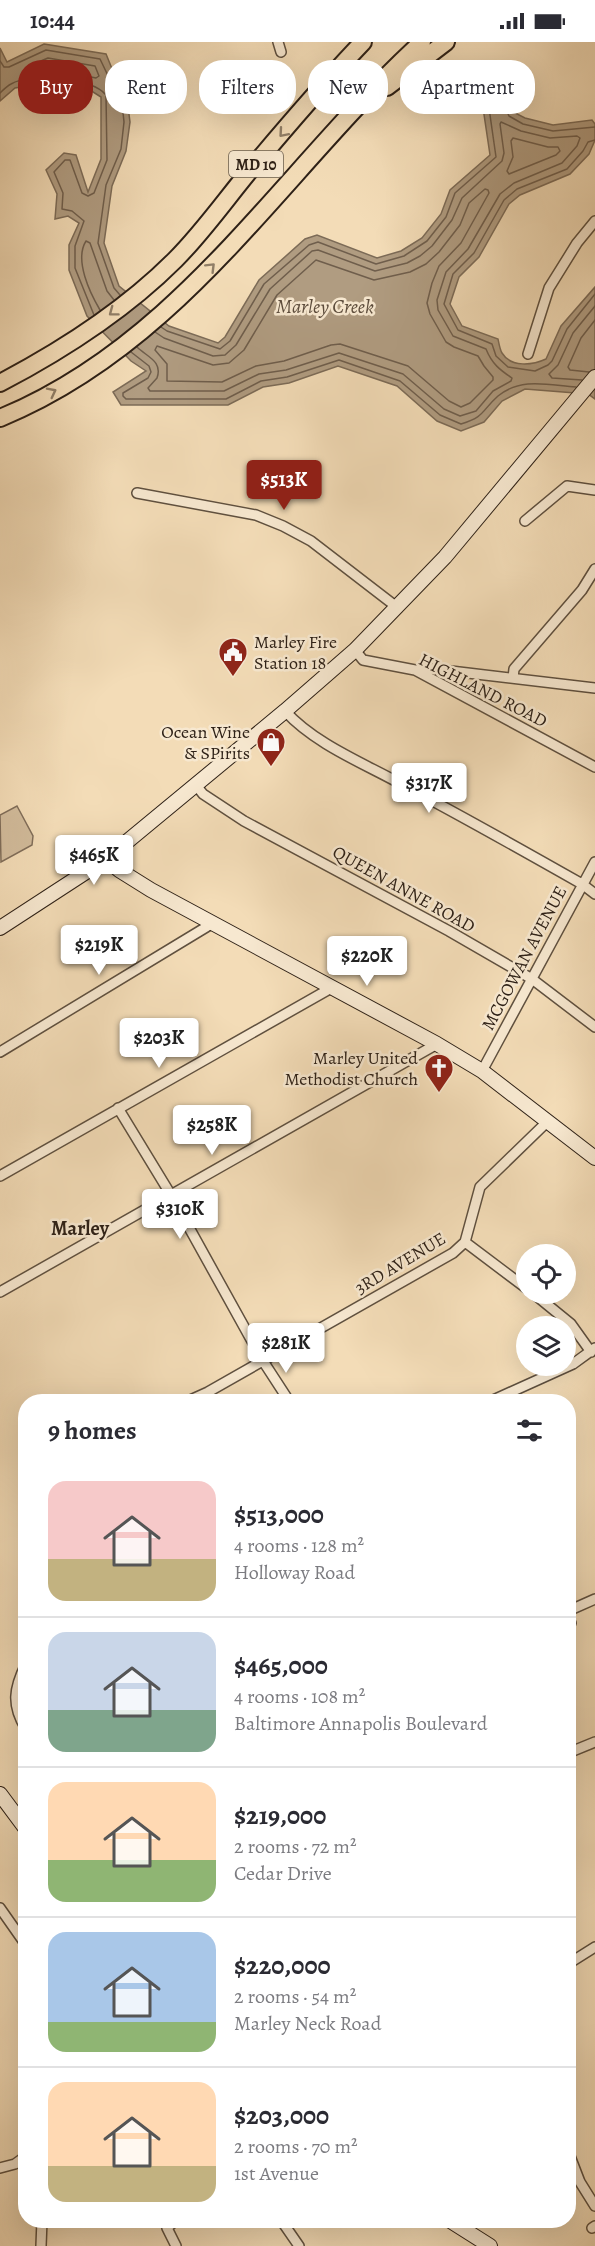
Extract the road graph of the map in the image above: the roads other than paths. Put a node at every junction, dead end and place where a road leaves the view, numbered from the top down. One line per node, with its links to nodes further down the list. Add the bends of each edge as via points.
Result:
1 (363, 42): 8 (highway, MD 10, one-way to 8, via 176,260 77,338)
2 (422, 42): 4 (highway, MD 10)
3 (446, 42): 4 (highway)
4 (346, 119): 9 (highway, MD 10, one-way to 4, via 67,384 170,309 230,249)
5 (595, 221): 6 (street, via 549,288)
6 (528, 354)
7 (595, 377): 14 (main road)
8 (0, 382)
9 (0, 418)
10 (595, 490): 12 (street, via 567,486)
11 (137, 493): 14 (street, via 256,515 284,526 311,541)
12 (525, 521)
13 (595, 569): 17 (street, via 582,590 514,669)
14 (398, 608): 15 (main road)
15 (355, 650): 16 (street, HIGHLAND ROAD, via 363,660); 19 (main road)
16 (415, 670): 17 (street); 20 (street, HIGHLAND ROAD)
17 (513, 678): 18 (street)
18 (595, 688)
19 (285, 711): 21 (main road); 24 (street, via 327,744)
20 (595, 767)
21 (195, 784): 22 (main road); 28 (street, QUEEN ANNE ROAD, via 203,794 247,822)
22 (106, 859): 26 (main road, via 151,890); 27 (main road)
23 (595, 862): 24 (street, MCGOWAN AVENUE)
24 (582, 884): 25 (street); 28 (street, MCGOWAN AVENUE)
25 (595, 894)
26 (213, 923): 29 (main road); 32 (street)
27 (0, 928)
28 (532, 979): 30 (street, QUEEN ANNE ROAD); 33 (street, MCGOWAN AVENUE)
29 (333, 987): 31 (main road); 34 (street)
30 (595, 1027)
31 (437, 1044): 33 (main road); 38 (street)
32 (0, 1051)
33 (482, 1071): 35 (main road)
34 (118, 1108): 37 (street); 38 (street)
35 (548, 1121): 36 (main road); 39 (street, 3RD AVENUE, via 480,1187)
36 (595, 1158)
37 (0, 1176)
38 (171, 1195): 41 (street); 44 (street)
39 (465, 1242): 40 (street); 44 (street, 3RD AVENUE, via 444,1258)
40 (516, 1280)
41 (0, 1292)
42 (546, 1304): 43 (street, via 571,1324)
43 (593, 1350): 47 (street, via 573,1364)
44 (263, 1360): 45 (street, 3RD AVENUE); 46 (street)
45 (204, 1394)
46 (285, 1394)
47 (507, 1394)
48 (595, 1599): 49 (street)
49 (576, 1607)
50 (18, 1689): 51 (street)
51 (18, 1714)
52 (595, 1742): 53 (street)
53 (576, 1750)
54 (0, 1794): 55 (main road)
55 (18, 1818)
56 (0, 1908): 57 (street)
57 (3, 1921): 58 (street)
58 (18, 1937)
59 (595, 1947): 60 (street)
60 (576, 1959)
61 (18, 2162): 62 (street)
62 (0, 2168)
63 (576, 2171): 64 (street)
64 (595, 2206)
65 (42, 2228): 69 (street)
66 (167, 2228): 70 (street)
67 (287, 2228): 71 (street)
68 (462, 2228): 72 (main road)
69 (41, 2246)
70 (176, 2246)
71 (299, 2246)
72 (490, 2246)

